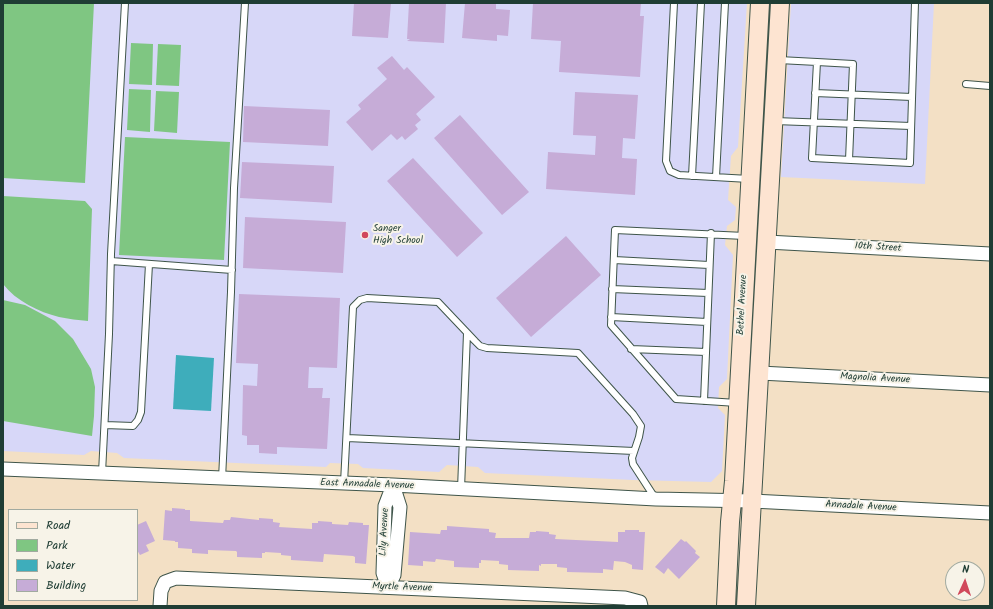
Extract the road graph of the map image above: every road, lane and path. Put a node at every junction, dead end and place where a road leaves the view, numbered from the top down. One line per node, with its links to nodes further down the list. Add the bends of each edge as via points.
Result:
1 (125, 3): 31 (lane)
2 (245, 3): 34 (lane)
3 (674, 3): 23 (lane, via 666,161 670,170 679,175)
4 (701, 3): 23 (lane)
5 (725, 3): 24 (lane)
6 (760, 3): 17 (main road, Bethel Avenue)
7 (770, 3): 18 (main road, via 766,89)
8 (780, 3): 10 (main road, Bethel Avenue)
9 (915, 3): 16 (lane)
10 (777, 60): 11 (lane); 18 (main road, Bethel Avenue)
11 (817, 62): 14 (lane); 15 (lane, via 853,64)
12 (966, 84): 13 (lane)
13 (990, 86)
14 (815, 92): 15 (lane); 19 (lane)
15 (852, 94): 16 (lane); 20 (lane)
16 (912, 97): 21 (lane)
17 (754, 103): 25 (main road, Bethel Avenue); 28 (main road, via 761,143 757,220 761,238)
18 (773, 118): 19 (lane); 28 (main road, Bethel Avenue)
19 (814, 123): 20 (lane); 22 (lane, via 812,158)
20 (850, 124): 21 (lane); 22 (lane)
21 (911, 126): 22 (lane, via 910,163)
22 (849, 160)
23 (692, 176): 24 (lane)
24 (716, 177): 25 (lane)
25 (750, 179): 27 (main road, Bethel Avenue)
26 (711, 234): 27 (lane); 30 (lane, via 615,230); 33 (lane)
27 (747, 236): 42 (main road, via 755,249 754,324); 45 (main road, Bethel Avenue)
28 (767, 242): 29 (street, 10th Street); 42 (main road, Bethel Avenue)
29 (990, 254)
30 (614, 260): 33 (lane); 35 (lane)
31 (111, 261): 32 (lane); 46 (lane)
32 (149, 264): 34 (lane); 46 (lane, via 141,412 133,426)
33 (709, 265): 36 (lane)
34 (232, 270): 52 (lane)
35 (612, 289): 36 (lane); 37 (lane)
36 (708, 293): 38 (lane)
37 (611, 317): 38 (lane); 40 (lane, via 611,325)
38 (707, 322): 41 (lane)
39 (467, 333): 47 (lane, via 438,302 367,298 360,300 353,307); 48 (lane); 49 (lane, via 480,346 487,348 578,353 633,414 640,426 640,437)
40 (631, 349): 41 (lane); 44 (lane, via 676,399)
41 (706, 352): 44 (lane)
42 (760, 369): 43 (street, Magnolia Avenue); 57 (main road, Bethel Avenue)
43 (990, 385)
44 (704, 401): 45 (lane)
45 (738, 403): 58 (main road, Bethel Avenue)
46 (105, 425): 51 (lane)
47 (347, 438): 48 (lane); 53 (lane)
48 (463, 443): 49 (lane); 55 (lane)
49 (634, 451): 56 (lane, via 633,464)
50 (3, 469): 51 (street, East Annadale Avenue)
51 (102, 473): 52 (street, East Annadale Avenue)
52 (222, 478): 53 (street, East Annadale Avenue)
53 (344, 483): 54 (street, East Annadale Avenue)
54 (393, 486): 55 (street, East Annadale Avenue); 60 (street, Lily Avenue, via 385,506 383,573)
55 (461, 489): 56 (street, East Annadale Avenue)
56 (656, 499): 58 (street, East Annadale Avenue)
57 (752, 501): 58 (street, Annadale Avenue); 59 (street, Annadale Avenue); 64 (main road, Bethel Avenue)
58 (732, 502): 63 (main road, Bethel Avenue)
59 (990, 513)
60 (388, 587): 61 (street, Myrtle Avenue, via 625,598); 62 (street, Myrtle Avenue, via 176,578 165,582 161,591)
61 (640, 604)
62 (160, 606)
63 (726, 606)
64 (746, 606)

